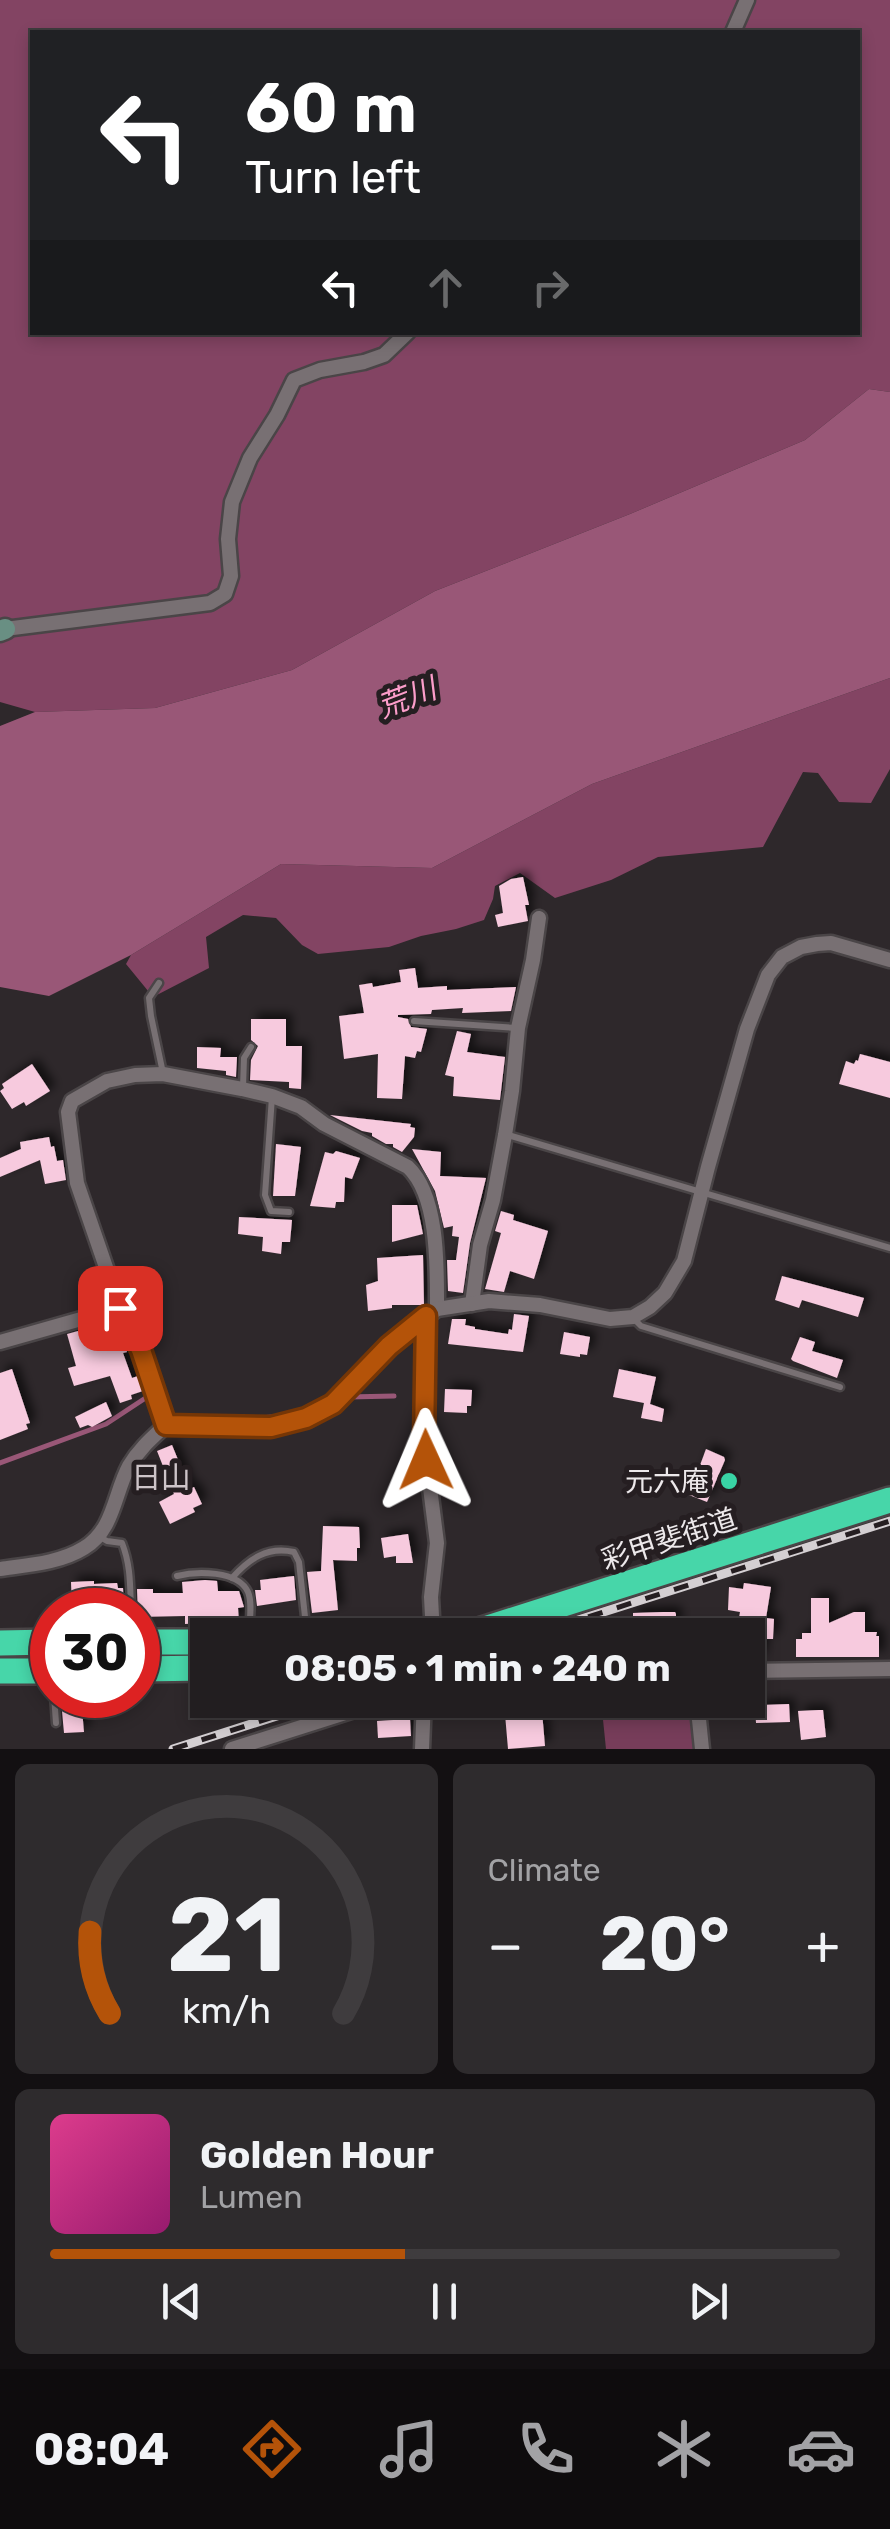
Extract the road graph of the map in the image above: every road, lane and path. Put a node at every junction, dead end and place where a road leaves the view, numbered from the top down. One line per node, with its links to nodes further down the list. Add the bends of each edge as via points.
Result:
1 (747, 0): 2 (street)
2 (734, 30)
3 (405, 335): 4 (street, via 384,355 294,380 232,502 231,576 224,594 210,603)
4 (2, 630)
5 (538, 918): 9 (street)
6 (890, 960): 15 (street, via 831,942 800,946 782,957 748,1029)
7 (160, 983): 11 (lane, via 149,998)
8 (414, 1021): 9 (lane)
9 (518, 1028): 14 (street)
10 (251, 1047): 12 (lane)
11 (163, 1074): 12 (street); 19 (street, via 107,1081 72,1102 68,1112 77,1183)
12 (242, 1089): 13 (street)
13 (272, 1096): 16 (lane, via 265,1195 271,1211); 20 (street, via 417,1176 438,1250)
14 (505, 1134): 15 (lane); 18 (street)
15 (701, 1193): 17 (lane); 21 (street, via 684,1261 664,1293)
16 (288, 1212)
17 (890, 1248)
18 (472, 1304): 20 (street); 21 (street)
19 (120, 1308): 22 (street); 24 (street)
20 (432, 1313): 24 (street, via 333,1404 306,1418 271,1427); 33 (street, via 424,1440 437,1543)
21 (632, 1317): 23 (lane, via 641,1326)
22 (0, 1342)
23 (840, 1387)
24 (166, 1425): 26 (street, via 127,1470)
25 (890, 1500): 34 (highway, 彩甲斐街道)
26 (99, 1536): 27 (street, via 55,1560); 30 (lane, via 122,1543)
27 (0, 1569)
28 (177, 1576): 29 (lane)
29 (232, 1578): 31 (lane, via 248,1592); 32 (lane, via 259,1554 294,1552)
30 (131, 1588)
31 (249, 1618)
32 (305, 1618)
33 (432, 1618)
34 (519, 1618)
35 (30, 1642): 38 (highway)
36 (160, 1642): 37 (highway)
37 (190, 1642)
38 (0, 1643)
39 (190, 1668): 40 (highway)
40 (160, 1669)
41 (890, 1669): 44 (street)
42 (30, 1670): 43 (highway)
43 (0, 1671)
44 (765, 1671)
45 (56, 1718): 49 (lane)
46 (329, 1718): 50 (street)
47 (423, 1718): 51 (street)
48 (699, 1718): 52 (street)
49 (56, 1723)
50 (232, 1749)
51 (422, 1749)
52 (702, 1749)

